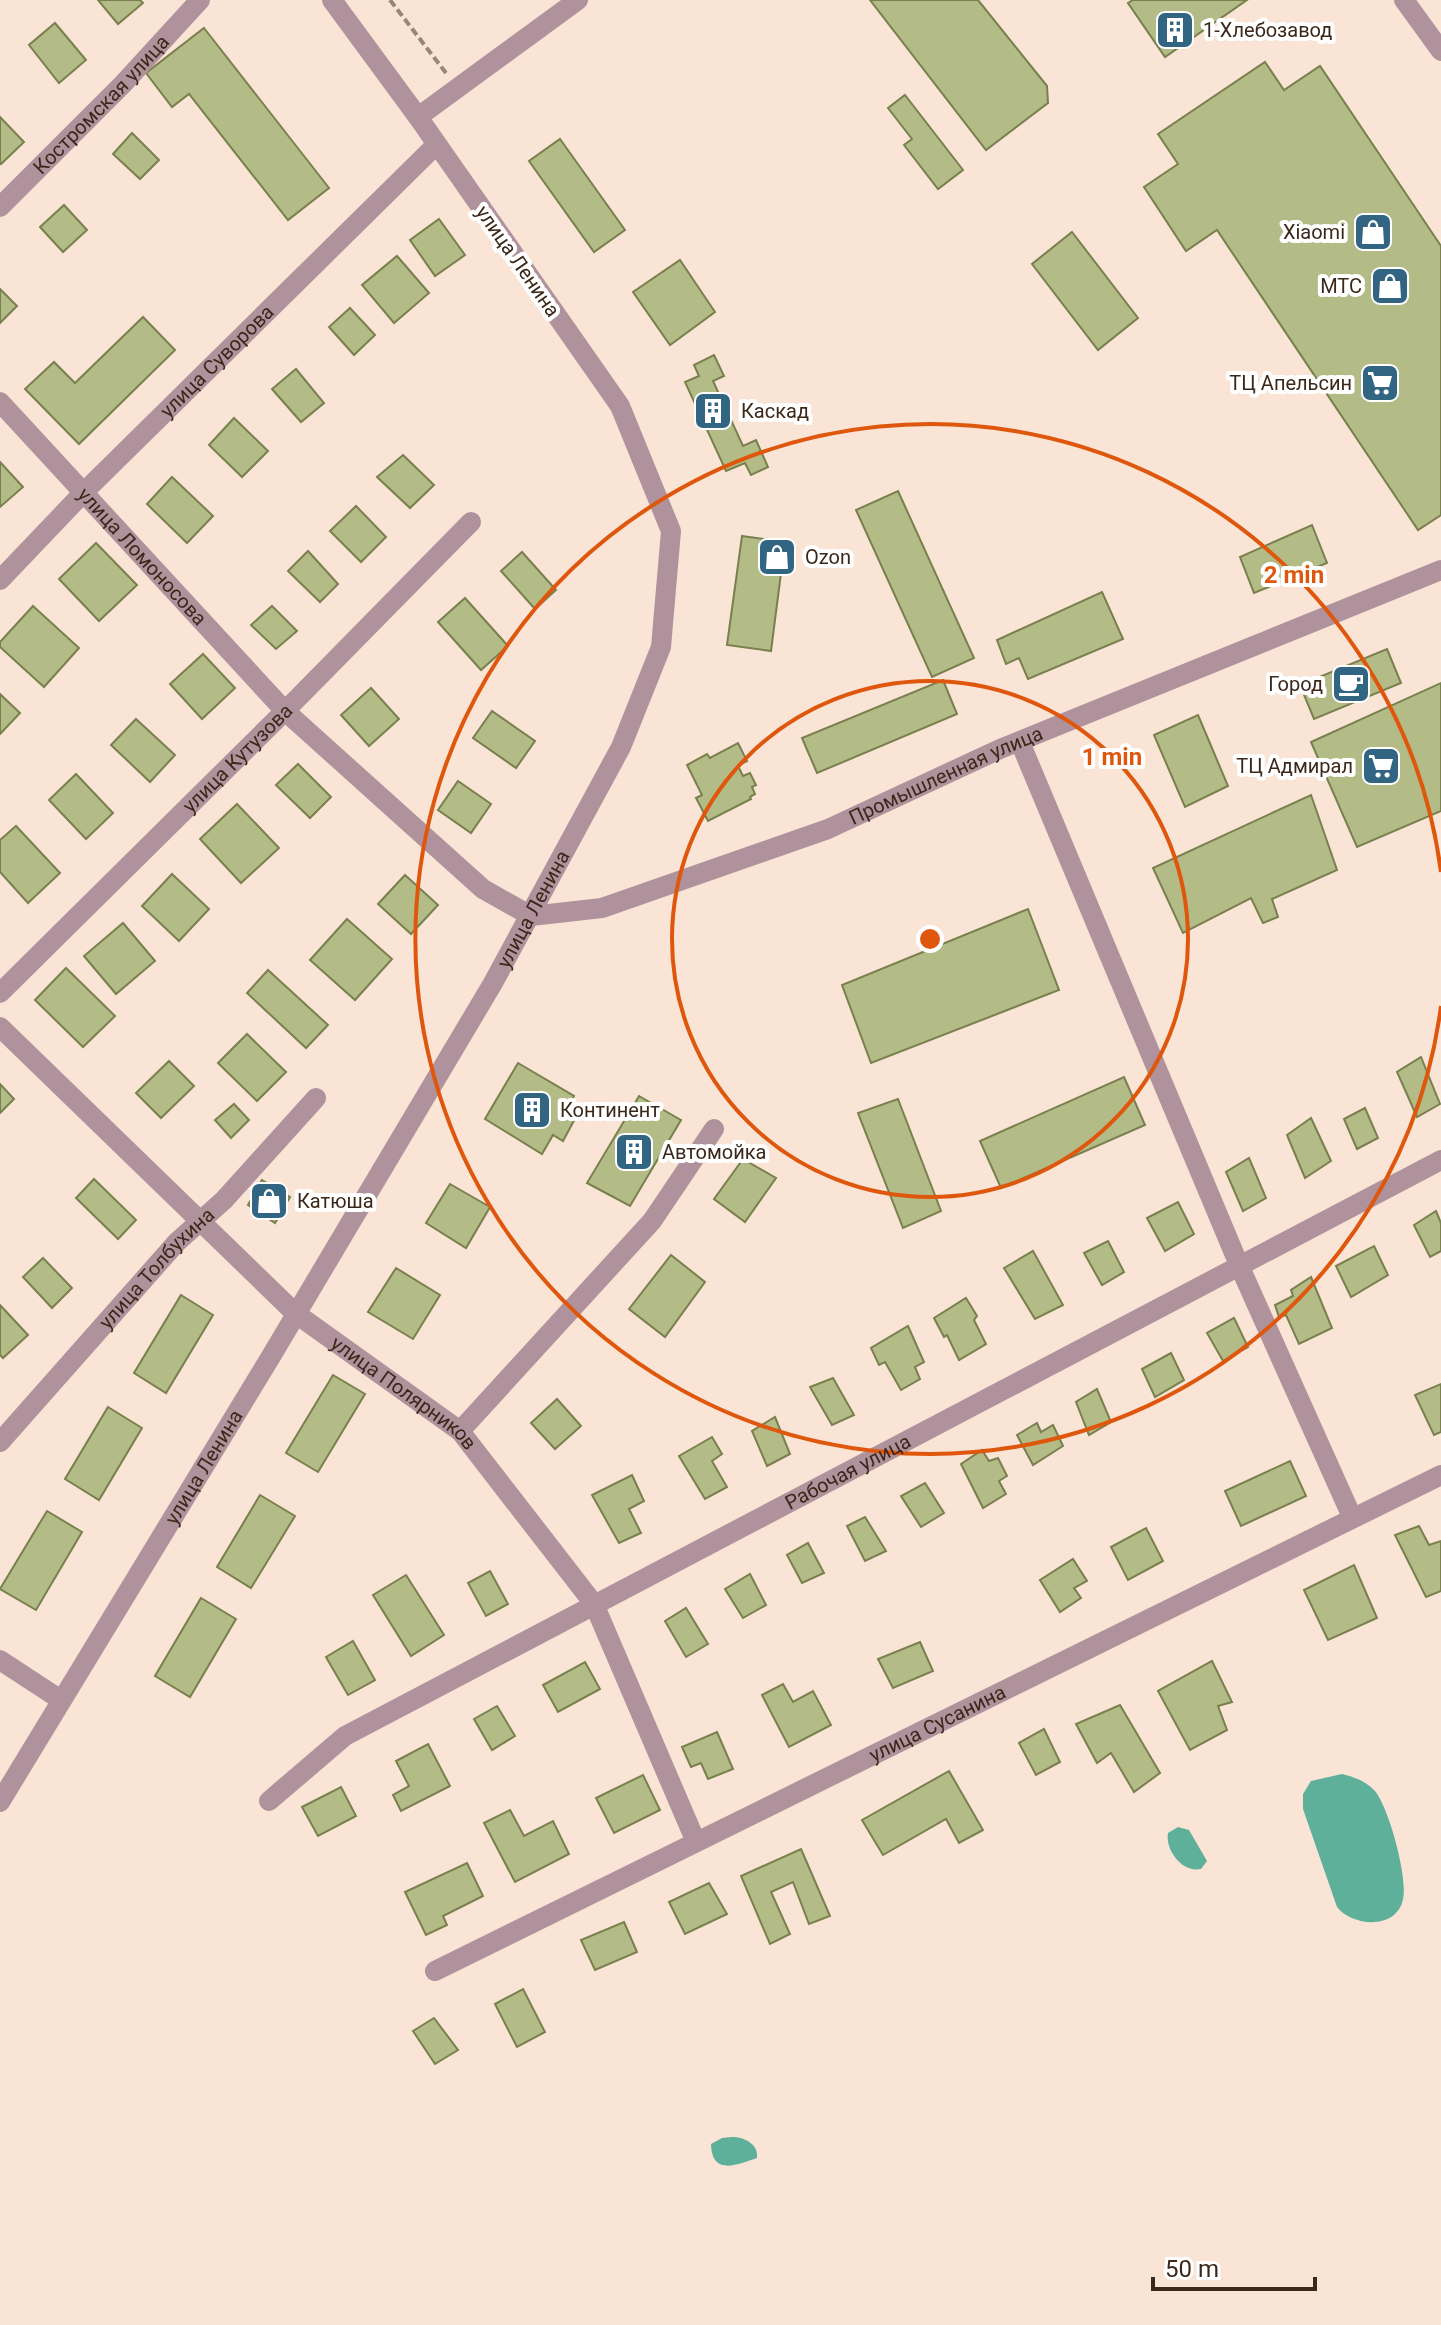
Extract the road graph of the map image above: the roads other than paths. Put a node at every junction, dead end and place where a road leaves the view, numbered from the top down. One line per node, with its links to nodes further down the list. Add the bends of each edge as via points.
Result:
1 (200, 0): 8 (street, Костромская улица)
2 (332, 0): 6 (street, улица Ленина)
3 (578, 0): 6 (street)
4 (1404, 0): 5 (street)
5 (1441, 51)
6 (418, 117): 7 (street, улица Ленина)
7 (436, 145): 10 (street, улица Суворова); 16 (street, улица Ленина, via 620,406 671,531 661,647 621,747)
8 (0, 207)
9 (0, 402): 10 (street, улица Ломоносова)
10 (84, 492): 13 (street, улица Суворова); 14 (street, улица Ломоносова)
11 (471, 522): 14 (street, улица Кутузова)
12 (1441, 570): 15 (street, Промышленная улица)
13 (0, 580)
14 (285, 711): 16 (street, улица Ломоносова, via 483,889); 17 (street, улица Кутузова)
15 (1020, 742): 16 (street, Промышленная улица, via 828,829 602,908); 23 (street)
16 (531, 916): 24 (street, улица Ленина)
17 (0, 993)
18 (0, 1027): 22 (street, улица Полярников)
19 (316, 1098): 22 (street, улица Толбухина)
20 (714, 1129): 25 (street, via 652,1221)
21 (1441, 1160): 23 (street, Рабочая улица)
22 (201, 1220): 24 (street, улица Полярников); 26 (street, улица Толбухина)
23 (1239, 1265): 28 (street); 29 (street, Рабочая улица)
24 (295, 1313): 25 (street, улица Полярников); 31 (street, улица Ленина)
25 (460, 1431): 29 (street, улица Полярников)
26 (0, 1442)
27 (1441, 1475): 28 (street, улица Сусанина)
28 (1352, 1517): 34 (street, улица Сусанина)
29 (594, 1604): 32 (street, Рабочая улица, via 345,1736); 34 (street, улица Полярников)
30 (0, 1660): 31 (street)
31 (61, 1700): 33 (street, улица Ленина)
32 (269, 1801)
33 (0, 1802)
34 (696, 1842): 35 (street, улица Сусанина)
35 (435, 1971)

